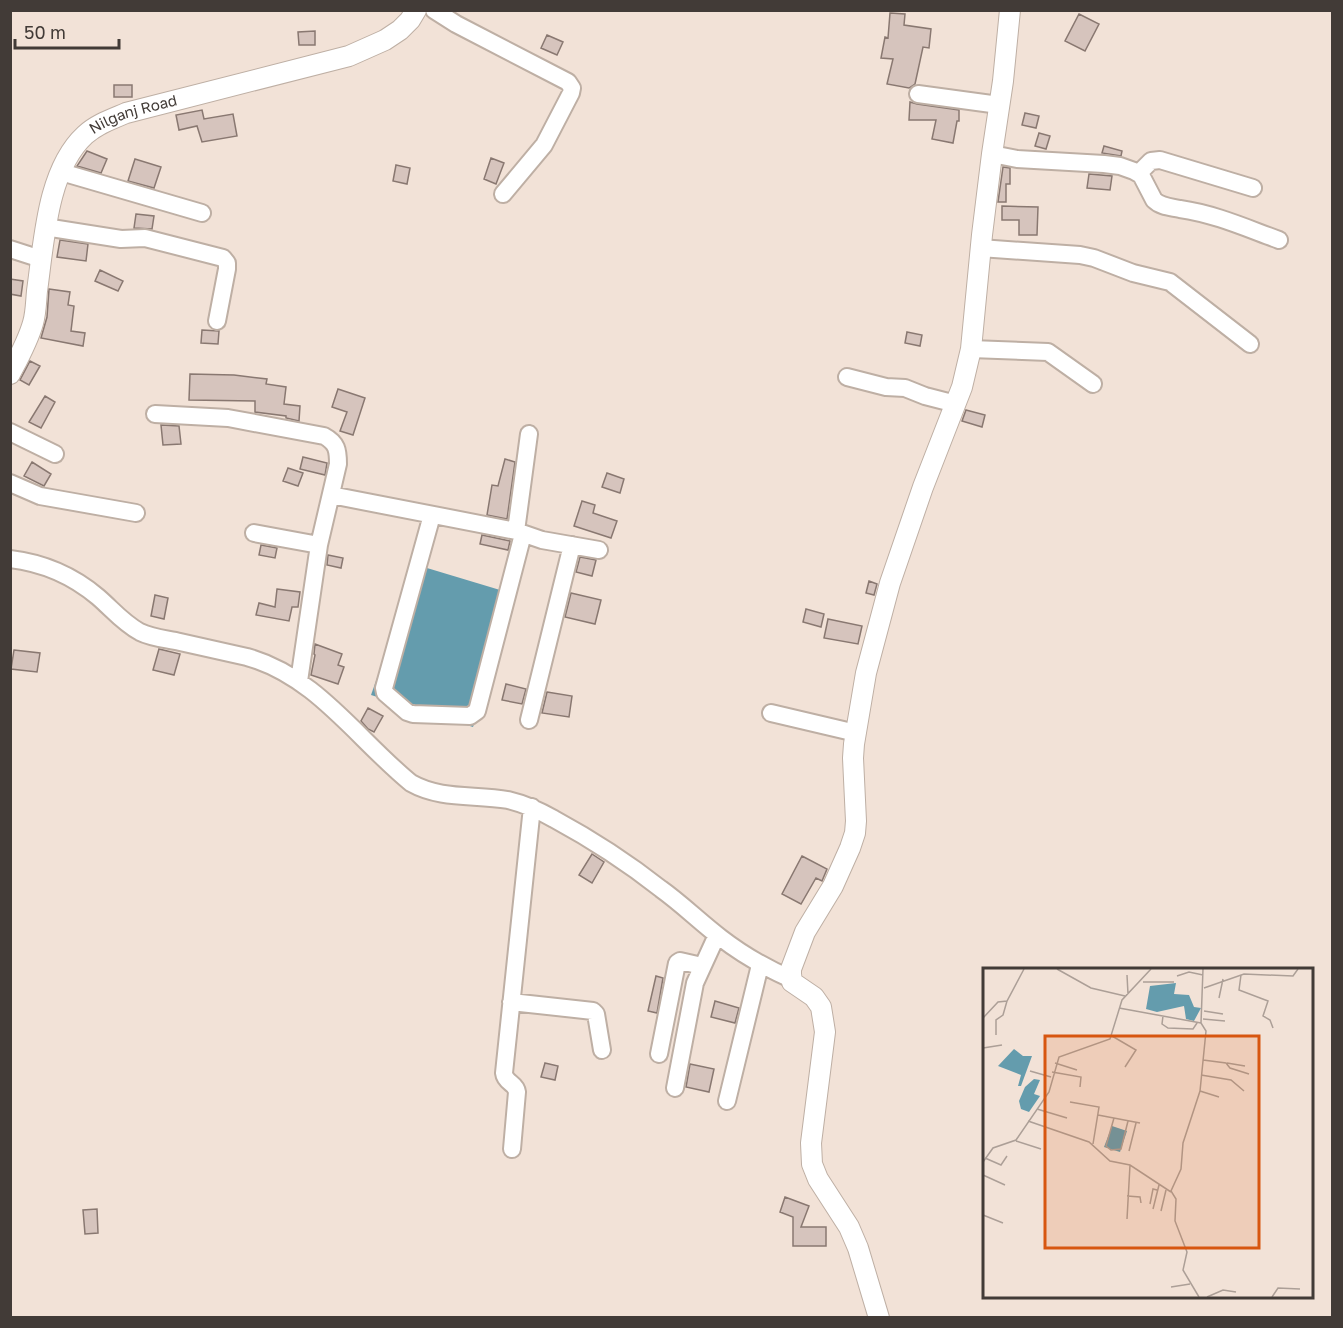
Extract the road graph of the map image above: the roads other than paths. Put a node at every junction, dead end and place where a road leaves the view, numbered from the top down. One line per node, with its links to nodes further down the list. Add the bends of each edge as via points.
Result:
1 (416, 10): 7 (street, Nilganj Road, via 400,30 349,56 109,120 85,135)
2 (434, 10): 10 (street, via 568,82 572,88 544,145)
3 (1010, 10): 5 (street)
4 (918, 94): 5 (street)
5 (999, 105): 6 (street)
6 (992, 154): 8 (street, via 1120,166); 14 (street)
7 (61, 172): 11 (street); 12 (street, Nilganj Road)
8 (1139, 173): 9 (street, via 1151,161 1160,160); 13 (street, via 1157,204 1211,215)
9 (1253, 188)
10 (503, 194)
11 (202, 213)
12 (45, 227): 16 (street, Nilganj Road); 17 (street, via 121,239 145,238 223,258 227,269)
13 (1279, 240)
14 (980, 248): 18 (street, via 1080,255 1165,280); 19 (street)
15 (10, 249): 16 (street)
16 (41, 258): 20 (street, Nilganj Road, via 33,322)
17 (217, 321)
18 (1250, 344)
19 (971, 349): 22 (street, via 1048,352); 23 (street)
20 (10, 374)
21 (847, 377): 23 (street, via 905,388)
22 (1093, 384)
23 (956, 404): 41 (street, via 890,583 866,673)
24 (155, 414): 29 (street, via 228,418 324,436 332,440 338,452)
25 (10, 432): 27 (street)
26 (529, 434): 33 (street)
27 (55, 454)
28 (10, 483): 30 (street, via 40,496)
29 (331, 495): 31 (street); 34 (street)
30 (136, 513)
31 (432, 515): 33 (street); 33 (street, via 384,688 385,693 413,714 470,716 477,711)
32 (254, 533): 34 (street)
33 (520, 533): 35 (street)
34 (319, 545): 38 (street)
35 (572, 545): 36 (street); 40 (street)
36 (598, 550)
37 (10, 559): 38 (street, via 38,564 70,577 140,632 263,661)
38 (299, 681): 42 (street, via 420,788)
39 (771, 713): 41 (street)
40 (529, 720)
41 (856, 733): 46 (street, via 852,767 855,833 833,886 805,932)
42 (532, 807): 43 (street, via 638,872); 47 (street)
43 (717, 935): 44 (street); 45 (street)
44 (760, 965): 46 (street); 51 (street)
45 (702, 966): 49 (street, via 677,963); 50 (street, via 693,990)
46 (791, 979): 53 (street, via 817,1000 824,1023 812,1164 849,1227)
47 (511, 1002): 48 (street, via 593,1011); 52 (street, via 504,1073 517,1092)
48 (602, 1050)
49 (660, 1054)
50 (675, 1088)
51 (727, 1101)
52 (512, 1149)
53 (879, 1317)

